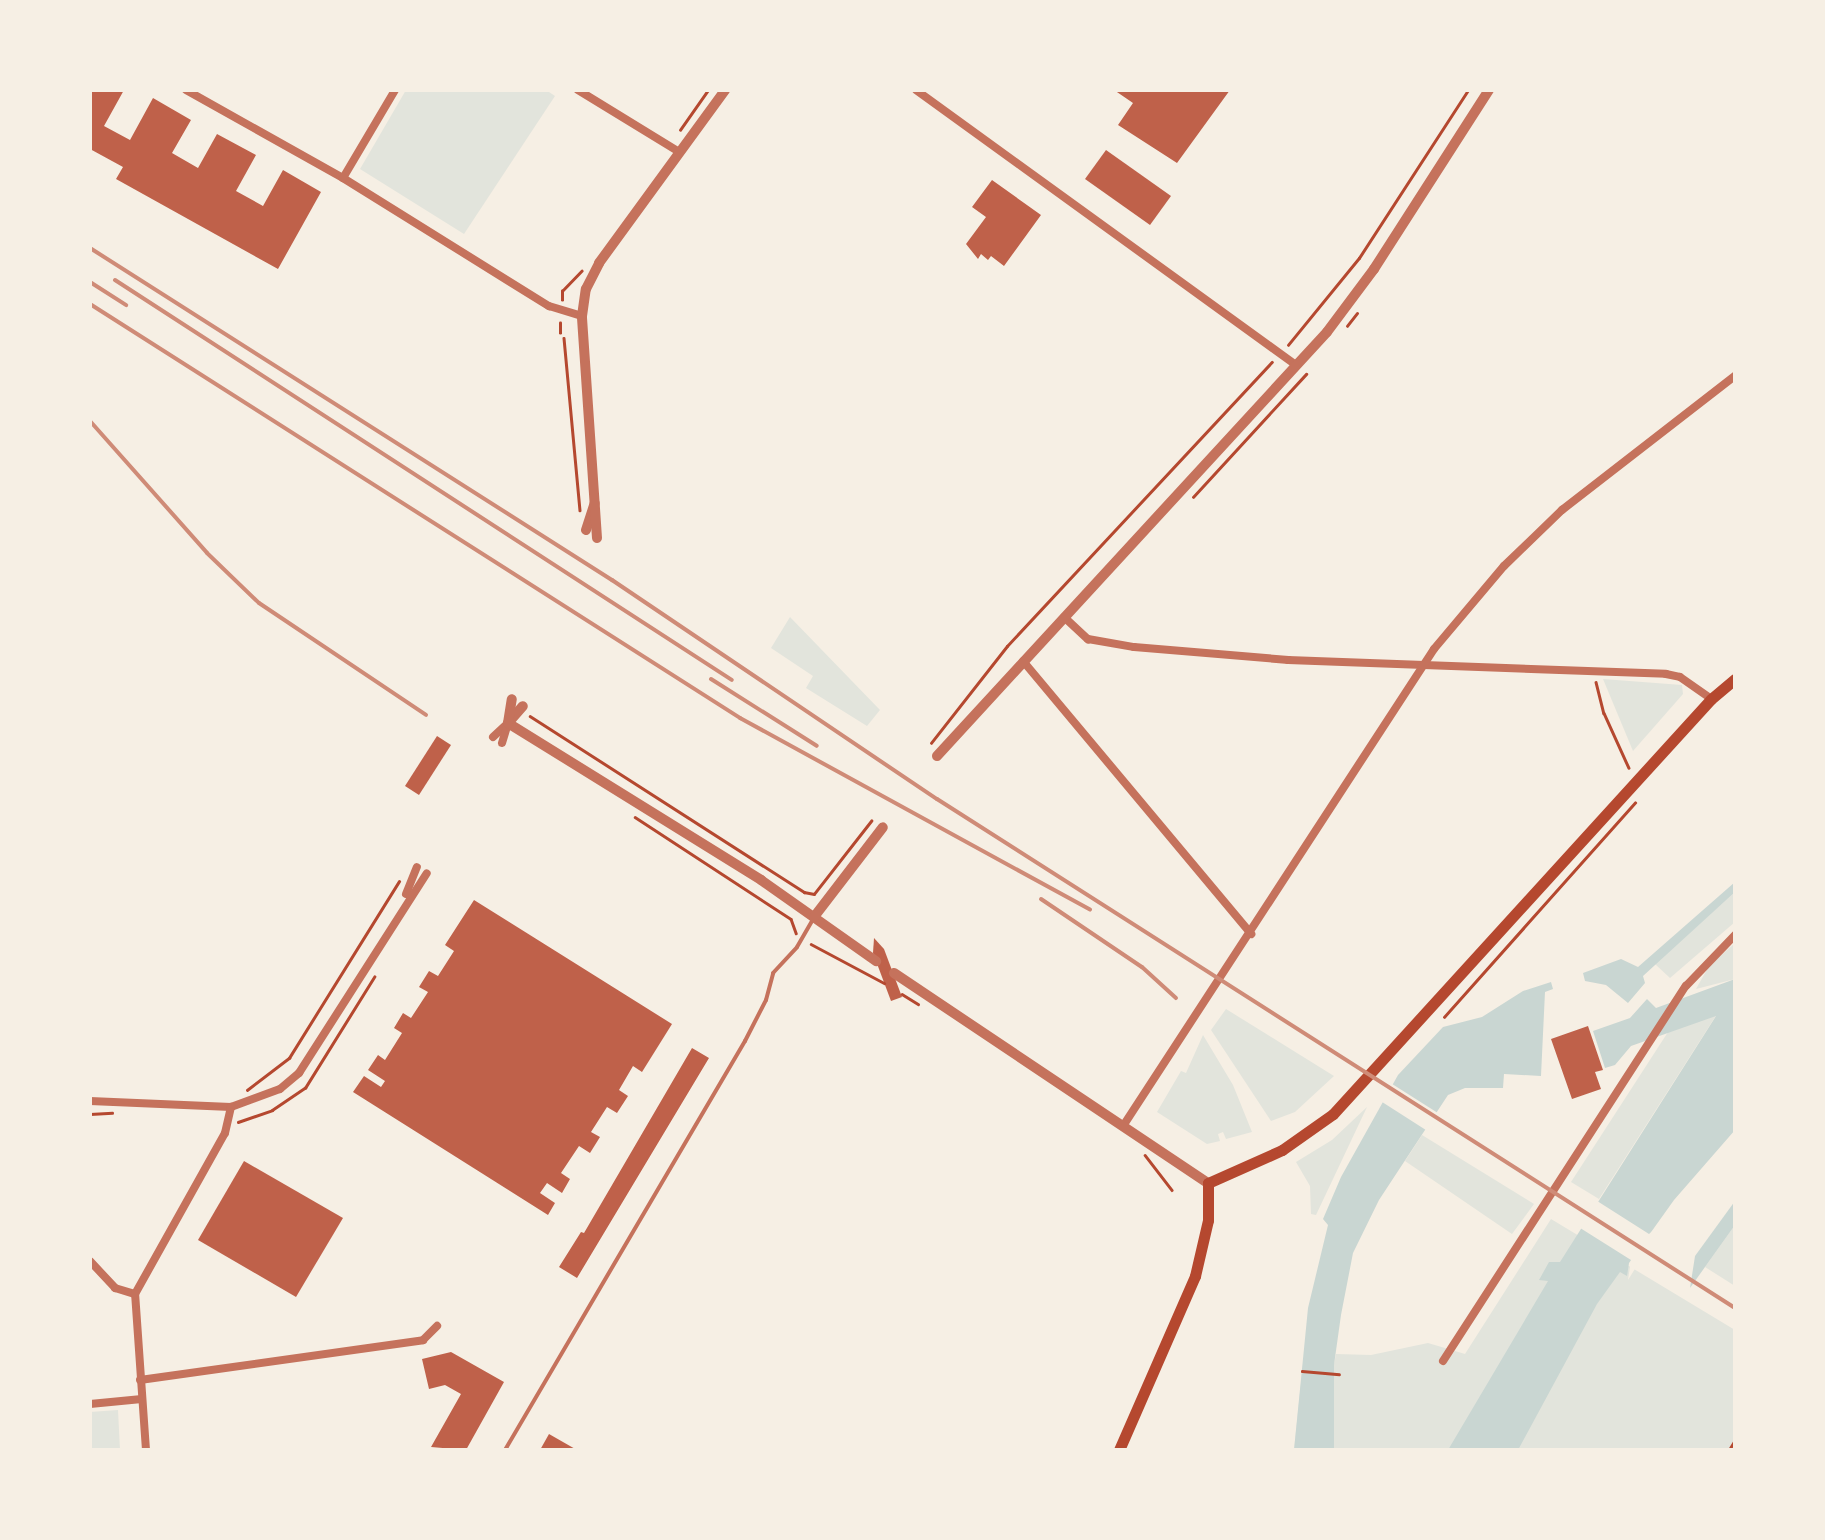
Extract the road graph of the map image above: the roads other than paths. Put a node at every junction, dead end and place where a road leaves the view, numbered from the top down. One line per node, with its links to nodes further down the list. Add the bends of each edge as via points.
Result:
1 (186, 90): 8 (street)
2 (395, 90): 8 (street)
3 (578, 90): 7 (street)
4 (725, 90): 7 (street)
5 (916, 90): 10 (street)
6 (1490, 90): 10 (street, via 1374,269)
7 (680, 152): 9 (street, via 593,272)
8 (343, 178): 9 (street, via 543,302)
9 (582, 316): 12 (street)
10 (1296, 365): 15 (street)
11 (1735, 376): 17 (street, via 1562,510 1504,566)
12 (595, 503): 13 (street); 14 (street)
13 (586, 530)
14 (597, 538)
15 (1062, 615): 16 (street); 17 (street, via 1088,639 1134,647)
16 (1022, 660): 25 (street); 31 (street)
17 (1425, 667): 20 (street, via 1680,676); 31 (street)
18 (1730, 682): 20 (main road)
19 (512, 698): 22 (street)
20 (1711, 700): 38 (main road, via 1333,1114 1282,1150)
21 (526, 710): 22 (street)
22 (508, 722): 23 (street); 24 (street); 30 (street)
23 (493, 737)
24 (502, 743)
25 (932, 752)
26 (883, 827): 30 (street)
27 (417, 867): 29 (street)
28 (427, 873): 29 (street)
29 (400, 908): 36 (street, via 299,1073 271,1094)
30 (814, 917): 33 (street); 47 (lane, via 772,974 766,1000)
31 (1251, 934): 37 (street)
32 (1735, 934): 42 (street, via 1680,994)
33 (876, 961)
34 (894, 973): 37 (street)
35 (90, 1101): 36 (street)
36 (231, 1107): 40 (street, via 225,1133)
37 (1125, 1124): 38 (street)
38 (1208, 1183): 48 (main road, via 1208,1220 1195,1276)
39 (90, 1261): 40 (street, via 115,1288)
40 (134, 1294): 43 (street)
41 (438, 1326): 43 (street, via 422,1340)
42 (1443, 1361)
43 (140, 1380): 44 (street)
44 (142, 1399): 45 (street); 46 (street)
45 (90, 1404)
46 (146, 1450)
47 (506, 1450)
48 (1119, 1450)

